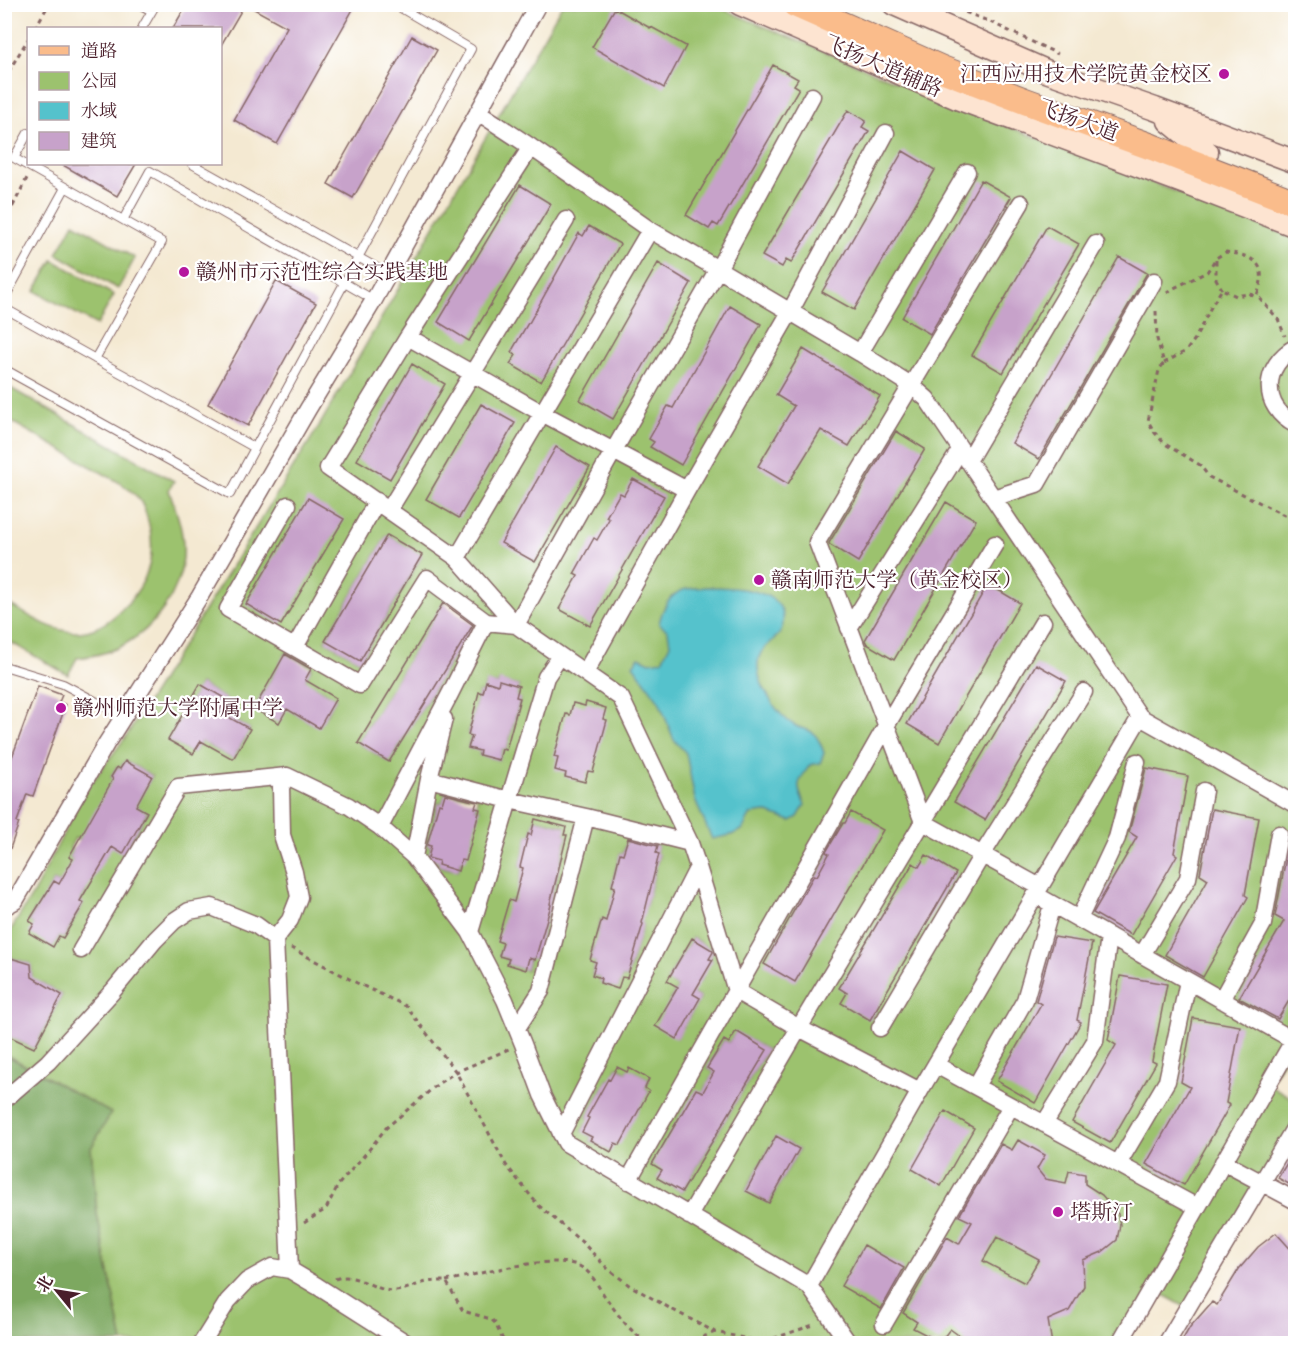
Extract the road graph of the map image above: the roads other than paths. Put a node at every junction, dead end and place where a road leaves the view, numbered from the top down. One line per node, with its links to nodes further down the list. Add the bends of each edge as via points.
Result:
1 (139, 4): 8 (lane)
2 (394, 4): 32 (lane, via 471,49)
3 (538, 4): 12 (street)
4 (795, 4): 17 (main road, 飞扬大道, via 952,73)
5 (838, 4): 18 (main road, 飞扬大道, via 1035,90)
6 (894, 4): 11 (street, via 1046,71)
7 (742, 5): 15 (street, 飞扬大道辅路, via 957,99)
8 (154, 8): 9 (lane)
9 (143, 27)
10 (812, 96): 33 (street)
11 (1155, 109): 18 (street); 19 (street)
12 (478, 112): 16 (street); 34 (street)
13 (886, 133): 40 (street)
14 (27, 135): 24 (lane, via 14,158)
15 (1076, 143): 17 (street); 29 (street, 飞扬大道辅路)
16 (531, 147): 30 (street); 41 (street)
17 (1152, 147): 26 (main road, 飞扬大道)
18 (1208, 152): 23 (main road, 飞扬大道)
19 (1296, 162)
20 (194, 165): 32 (lane)
21 (153, 167): 27 (lane); 36 (lane)
22 (967, 172): 43 (street)
23 (1296, 184)
24 (65, 188): 27 (lane); 37 (lane)
25 (1021, 203): 47 (street)
26 (1296, 203)
27 (123, 220): 44 (lane, via 162,242)
28 (566, 220): 46 (street)
29 (1296, 226)
30 (650, 231): 33 (street); 48 (street)
31 (1096, 244): 52 (street)
32 (358, 257): 34 (lane); 36 (lane)
33 (718, 269): 40 (street); 51 (street)
34 (388, 274): 38 (street)
35 (1154, 281): 54 (street, via 1037,484)
36 (344, 283): 38 (lane); 50 (lane)
37 (4, 298)
38 (374, 300): 69 (street, via 200,596)
39 (4, 308): 44 (lane)
40 (790, 312): 43 (street); 53 (street)
41 (408, 337): 46 (street); 56 (street, via 328,468)
42 (1293, 348): 49 (street, via 1273,367 1269,382 1276,410)
43 (860, 353): 47 (street)
44 (95, 359): 50 (lane)
45 (4, 369): 50 (lane, via 230,494)
46 (473, 374): 48 (street); 56 (street)
47 (911, 385): 52 (street, via 927,399); 62 (street, via 817,542)
48 (542, 413): 51 (street); 58 (street)
49 (1296, 425)
50 (255, 448)
51 (614, 450): 53 (street); 61 (street)
52 (964, 455): 54 (street); 62 (street)
53 (687, 490): 66 (street)
54 (993, 498): 70 (street)
55 (288, 505): 63 (street, via 228,609)
56 (383, 506): 58 (street); 63 (street)
57 (995, 544): 71 (street)
58 (456, 558): 61 (street)
59 (486, 622): 61 (street); 63 (street, via 427,578 360,686); 68 (street)
60 (1043, 622): 79 (street)
61 (516, 625): 64 (street)
62 (849, 628): 71 (street)
63 (295, 647)
64 (560, 656): 66 (street); 76 (street, via 546,677)
65 (4, 666): 69 (lane, via 63,684)
66 (585, 673): 82 (street, via 621,698)
67 (1084, 692): 83 (street)
68 (450, 694): 74 (street); 80 (street)
69 (123, 716): 88 (street, via 15,901)
70 (1140, 717): 77 (street); 86 (street)
71 (886, 726): 79 (street); 96 (street)
72 (1137, 762): 89 (street, via 1117,838)
73 (287, 776): 80 (street, via 349,806); 92 (street, via 282,788 282,835 299,897 290,920); 93 (street, via 178,787)
74 (429, 779): 76 (street); 84 (street)
75 (1204, 791): 94 (street, via 1188,878)
76 (509, 800): 78 (street); 90 (street)
77 (1296, 805)
78 (586, 817): 82 (street); 98 (street, via 541,991)
79 (923, 822): 83 (street); 99 (street)
80 (380, 827): 84 (street)
81 (1279, 834): 97 (street, via 1263,924)
82 (690, 843): 85 (street)
83 (982, 855): 86 (street); 100 (street)
84 (414, 857): 90 (street)
85 (698, 867): 96 (street); 109 (street)
86 (1038, 891): 87 (street); 102 (street)
87 (1052, 904): 89 (street); 103 (street, via 1025,1000)
88 (4, 907)
89 (1078, 919): 91 (street)
90 (470, 932): 98 (street)
91 (1109, 936): 94 (street); 107 (street, via 1095,1041)
92 (275, 939): 105 (street, via 256,925 212,907 189,911 155,940 48,1062); 117 (street)
93 (81, 950)
94 (1142, 955): 95 (street)
95 (1188, 981): 97 (street); 111 (street, via 1167,1081)
96 (736, 992): 99 (street); 112 (street)
97 (1221, 1000): 101 (street)
98 (517, 1028): 109 (street)
99 (799, 1028): 104 (street); 116 (street)
100 (880, 1028)
101 (1294, 1038): 110 (street)
102 (936, 1065): 103 (street); 104 (street)
103 (976, 1086): 106 (street)
104 (920, 1091): 118 (street)
105 (4, 1100)
106 (1011, 1106): 107 (street); 119 (street)
107 (1044, 1124): 111 (street)
108 (1296, 1125): 113 (street)
109 (561, 1134): 112 (street, via 566,1143)
110 (1223, 1162): 113 (street); 115 (street)
111 (1118, 1164): 115 (street)
112 (628, 1181): 116 (street)
113 (1261, 1183): 114 (street); 124 (street)
114 (1296, 1201)
115 (1197, 1207): 123 (street)
116 (689, 1216): 118 (street)
117 (290, 1270): 120 (street, via 272,1267 247,1281 228,1301); 121 (street)
118 (809, 1286): 122 (street)
119 (884, 1324)
120 (201, 1344)
121 (408, 1344)
122 (849, 1344)
123 (1119, 1344)
124 (1166, 1344)

